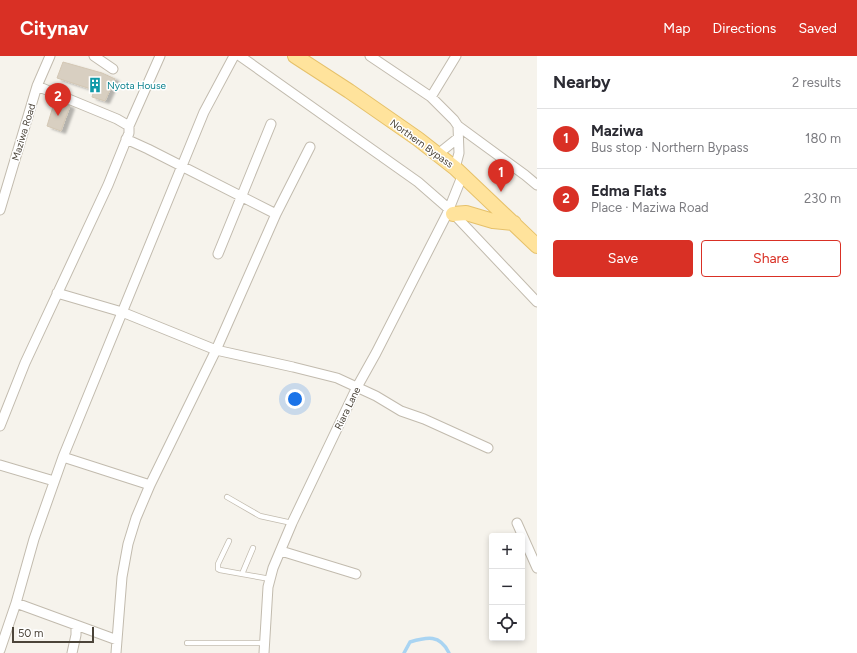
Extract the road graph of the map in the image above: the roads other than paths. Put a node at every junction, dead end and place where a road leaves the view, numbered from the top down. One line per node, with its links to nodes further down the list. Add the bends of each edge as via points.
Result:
1 (50, 56): 10 (street, Maziwa Road)
2 (94, 56): 9 (street)
3 (160, 56): 13 (street)
4 (234, 56): 19 (street, via 204,112)
5 (240, 56): 24 (street, via 418,182)
6 (295, 56): 18 (main road, Northern Bypass, via 356,95)
7 (370, 56): 11 (street)
8 (456, 56): 11 (street)
9 (113, 69)
10 (37, 86): 13 (street, via 117,118); 23 (street, Maziwa Road)
11 (431, 97): 14 (street)
12 (271, 124): 22 (street)
13 (129, 126): 16 (street)
14 (458, 126): 15 (street, Riara Lane); 21 (street)
15 (458, 138): 18 (street); 20 (street, Riara Lane)
16 (126, 140): 19 (street); 29 (street, via 108,185)
17 (310, 147): 25 (street)
18 (438, 154): 20 (main road, Northern Bypass)
19 (182, 167): 22 (street); 31 (street)
20 (459, 171): 24 (street, Riara Lane); 26 (main road, Northern Bypass)
21 (537, 185)
22 (241, 196): 25 (street); 28 (street)
23 (0, 210)
24 (451, 211): 26 (main road); 30 (street); 33 (street, Riara Lane)
25 (276, 214): 32 (street)
26 (514, 223): 27 (main road, Northern Bypass)
27 (535, 241)
28 (218, 254)
29 (57, 293): 31 (street); 34 (street)
30 (537, 302)
31 (122, 312): 32 (street); 36 (street)
32 (216, 350): 33 (street, via 337,378); 39 (street)
33 (357, 387): 35 (street, via 400,411); 41 (street, Riara Lane)
34 (0, 426)
35 (488, 448)
36 (63, 457): 38 (street); 39 (street)
37 (0, 465): 38 (street)
38 (54, 481): 50 (street)
39 (150, 485): 52 (street, via 136,518 125,559)
40 (226, 497): 41 (lane, via 260,516)
41 (292, 523): 45 (street, Riara Lane)
42 (517, 523): 46 (street)
43 (228, 541): 47 (lane, via 218,569)
44 (253, 548): 47 (lane)
45 (281, 551): 48 (street); 49 (street, Riara Lane)
46 (537, 568)
47 (242, 574): 49 (lane)
48 (356, 574)
49 (270, 579): 54 (street, Riara Lane)
50 (16, 603): 51 (street); 55 (street)
51 (76, 625): 52 (street); 56 (street)
52 (117, 640): 57 (street)
53 (187, 643): 54 (lane)
54 (265, 643): 58 (street, Riara Lane)
55 (0, 650)
56 (72, 653)
57 (116, 653)
58 (264, 653)

